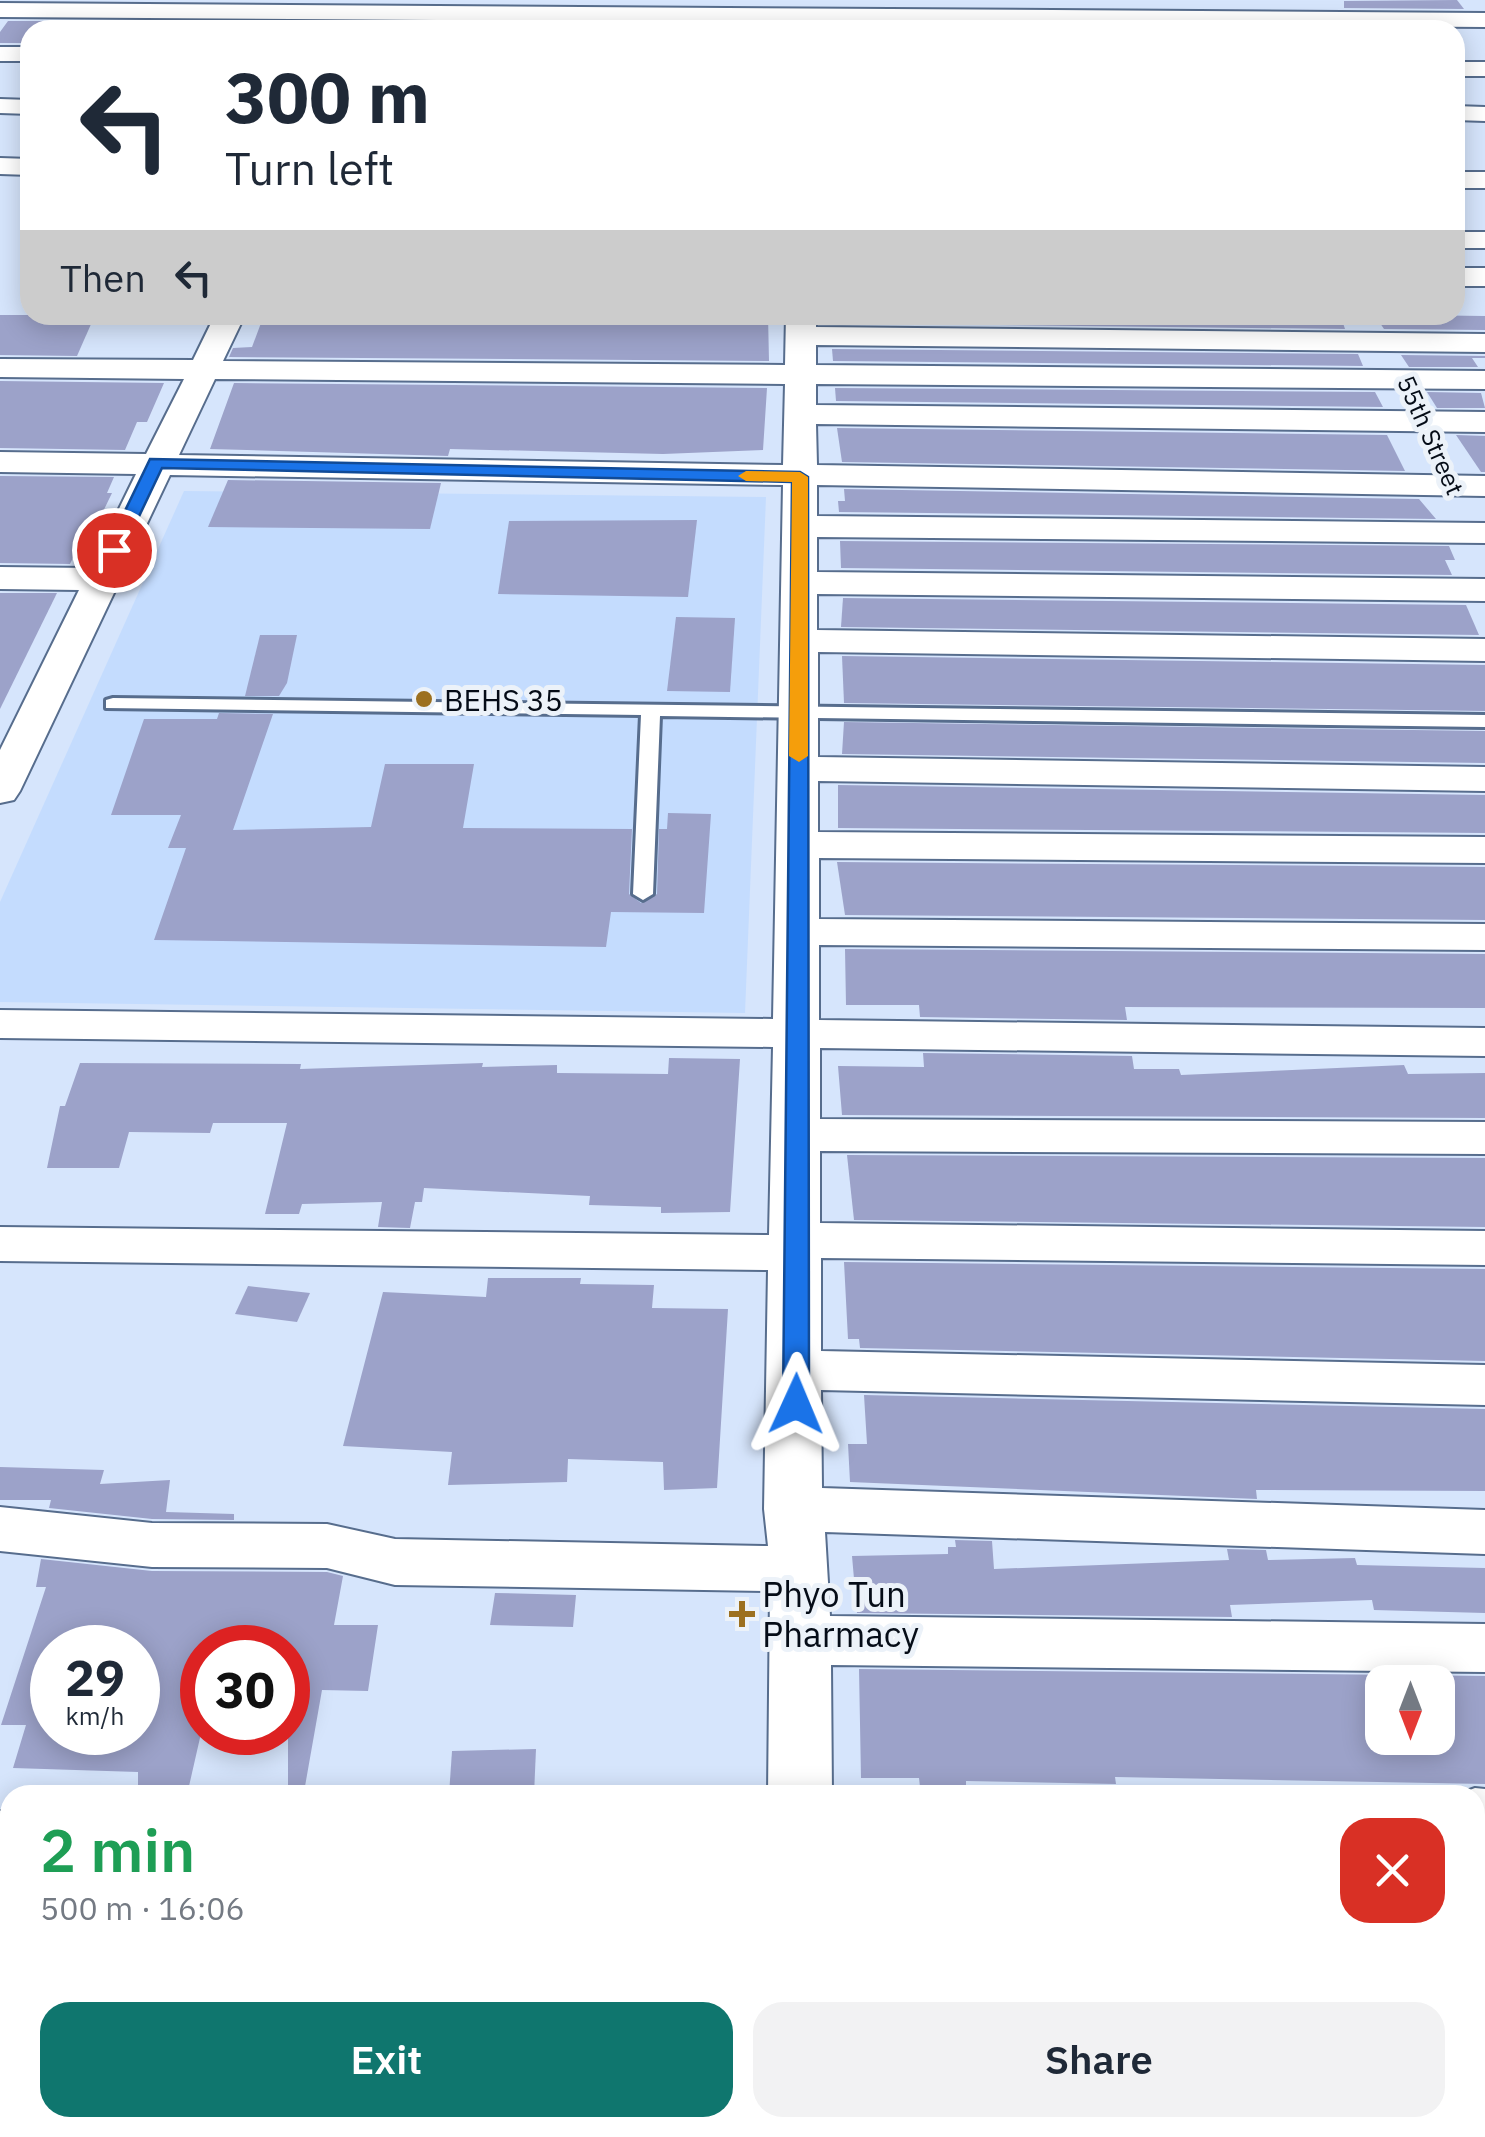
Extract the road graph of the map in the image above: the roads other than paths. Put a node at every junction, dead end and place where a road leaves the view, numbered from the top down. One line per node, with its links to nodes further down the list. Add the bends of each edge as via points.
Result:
1 (0, 10): 2 (street)
2 (365, 15): 3 (street)
3 (802, 15): 4 (street)
4 (1243, 16): 5 (street)
5 (1485, 20)
6 (225, 325): 11 (street)
7 (1383, 328): 8 (street); 9 (street); 12 (street, 55th Street)
8 (1485, 343)
9 (801, 360): 11 (street); 12 (street); 14 (street); 18 (street)
10 (0, 368): 11 (street)
11 (203, 371): 17 (street)
12 (1406, 379): 13 (street); 14 (street, 55th Street)
13 (1485, 380)
14 (1424, 421): 15 (street); 19 (street, 55th Street)
15 (1485, 422)
16 (0, 462): 17 (street)
17 (156, 463): 18 (street); 23 (street)
18 (800, 477): 19 (street); 20 (street)
19 (1469, 486): 21 (street, 55th Street)
20 (800, 526): 21 (street); 24 (street)
21 (1482, 541)
22 (0, 578): 23 (street)
23 (100, 579): 29 (street)
24 (800, 583): 25 (street); 26 (street)
25 (1485, 590)
26 (799, 641): 27 (street); 32 (street)
27 (1485, 650)
28 (0, 703): 29 (street)
29 (41, 704): 36 (street)
30 (113, 704): 31 (lane)
31 (651, 710): 32 (lane); 39 (lane)
32 (799, 714): 33 (lane); 34 (street)
33 (1485, 722)
34 (799, 769): 35 (street); 37 (street)
35 (1485, 779)
36 (0, 791)
37 (798, 846): 38 (street); 40 (street)
38 (1485, 850)
39 (643, 894)
40 (798, 932): 41 (street); 43 (street)
41 (1485, 938)
42 (0, 1024): 43 (street)
43 (797, 1034): 44 (street); 45 (street)
44 (1485, 1042)
45 (797, 1135): 46 (street); 49 (street)
46 (1485, 1138)
47 (0, 1244): 49 (street)
48 (1485, 1248): 49 (street, via 797,1240)
49 (798, 1254): 50 (street)
50 (797, 1370): 51 (street); 52 (street)
51 (1485, 1385)
52 (793, 1509): 54 (street); 55 (street)
53 (0, 1529): 55 (street, via 152,1545 327,1546 396,1562)
54 (1485, 1532)
55 (800, 1568): 56 (street)
56 (798, 1640): 57 (street); 58 (street)
57 (1485, 1648)
58 (800, 1785)

